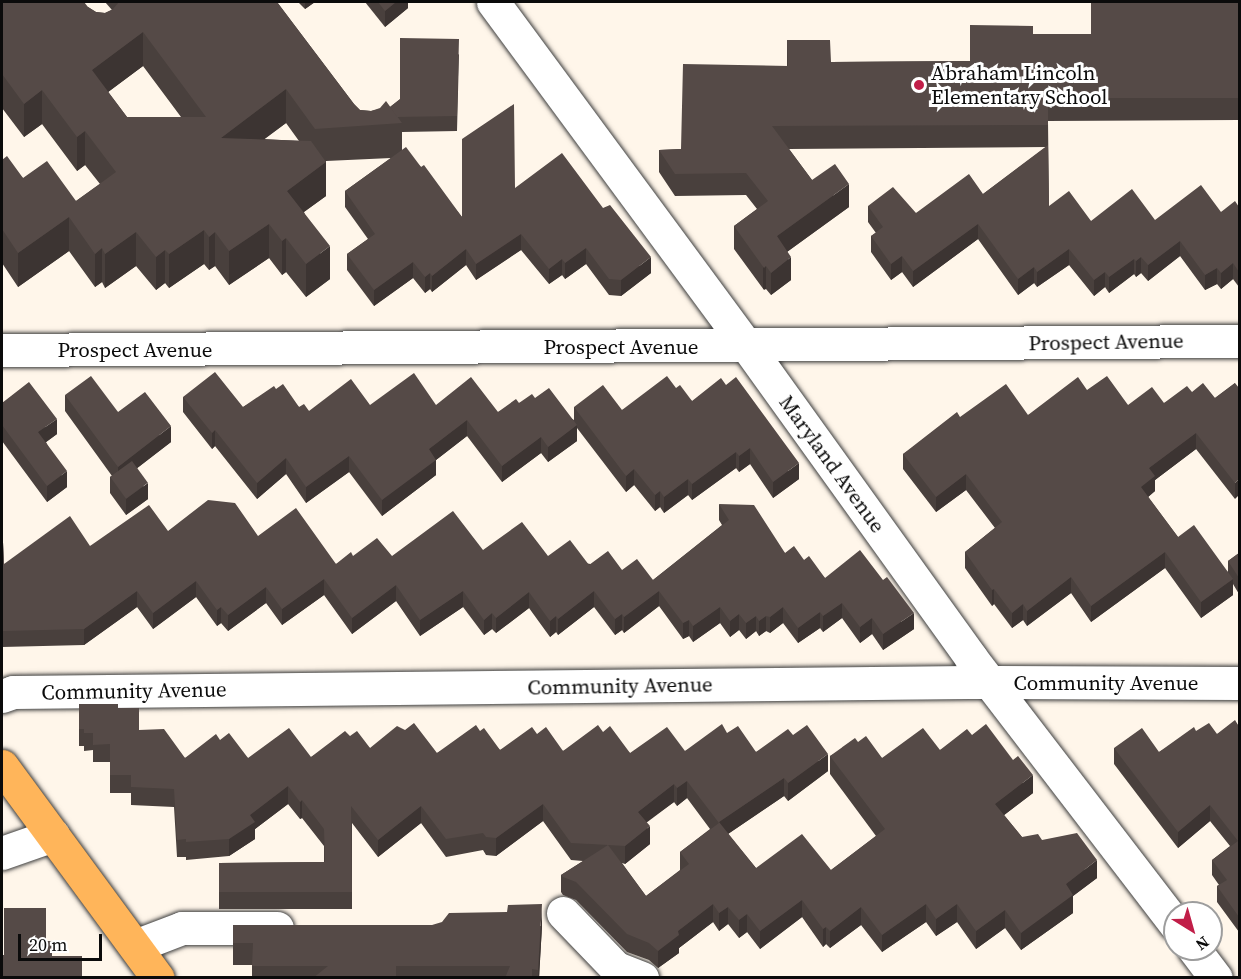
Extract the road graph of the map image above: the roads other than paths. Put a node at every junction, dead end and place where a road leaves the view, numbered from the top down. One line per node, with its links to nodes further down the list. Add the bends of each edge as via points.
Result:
1 (493, 2): 3 (street, Maryland Avenue)
2 (1239, 341): 3 (street, Prospect Avenue)
3 (747, 346): 4 (street, Prospect Avenue); 5 (street, Maryland Avenue)
4 (2, 350)
5 (990, 683): 6 (street, Community Avenue); 7 (street, Community Avenue, via 13,692); 11 (street, Maryland Avenue)
6 (1239, 683)
7 (2, 696)
8 (2, 766): 9 (main road)
9 (53, 835): 10 (street); 14 (main road)
10 (2, 853)
11 (1163, 908)
12 (563, 913): 17 (street, via 616,968)
13 (301, 928): 14 (street, via 182,928)
14 (135, 946): 16 (main road)
15 (1203, 961): 18 (street)
16 (158, 978)
17 (642, 978)
18 (1216, 978)

